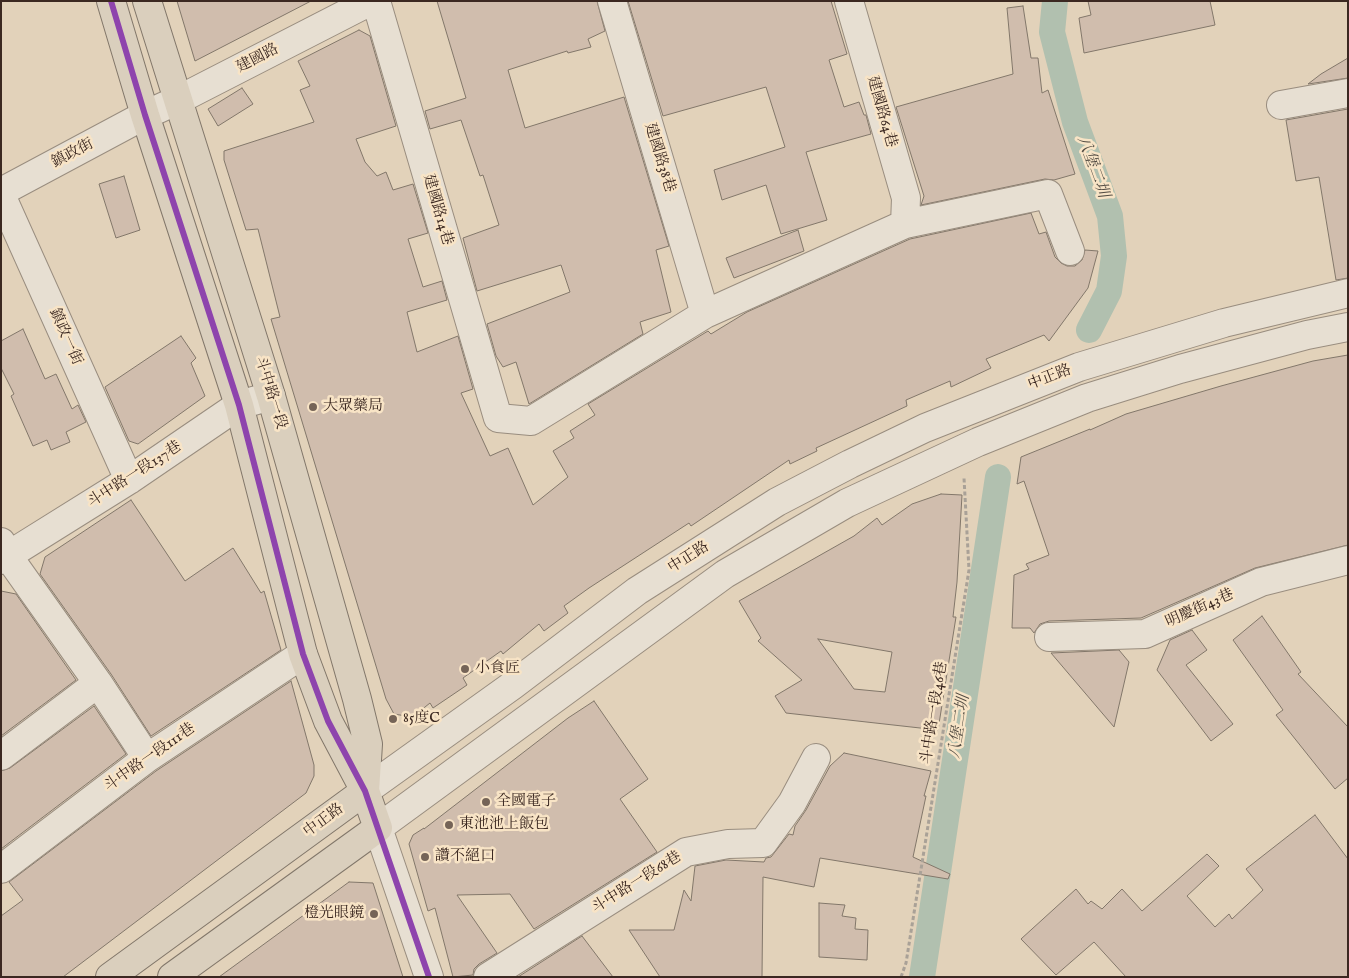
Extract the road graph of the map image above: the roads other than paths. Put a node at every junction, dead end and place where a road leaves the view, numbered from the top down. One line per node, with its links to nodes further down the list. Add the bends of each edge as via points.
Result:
1 (111, 1): 10 (main road, 斗中路一段)
2 (147, 1): 8 (main road, 斗中路一段)
3 (371, 1): 8 (street, 建國路)
4 (376, 1): 15 (street, 建國路14巷, via 498,418 531,421)
5 (612, 1): 15 (street, 建國路38巷)
6 (848, 1): 12 (street, 建國路64巷, via 906,198)
7 (1348, 93): 9 (street)
8 (178, 100): 10 (street, 建國路); 18 (main road, 斗中路一段)
9 (1281, 106)
10 (145, 116): 11 (street, 鎮政街); 19 (main road, 斗中路一段)
11 (1, 193): 21 (street, 鎮政一街)
12 (905, 224): 13 (street, via 1048,194); 15 (street)
13 (1070, 251)
14 (1348, 293): 17 (street, 中正路, via 1224,323 1079,367)
15 (705, 314)
16 (1348, 327): 20 (street, via 1180,369)
17 (1038, 383): 20 (street); 30 (street, 中正路, via 925,428 777,502 636,591 513,685)
18 (271, 396): 19 (street, 斗中路一段137巷); 30 (main road, 斗中路一段, via 368,744)
19 (239, 405): 21 (street, 斗中路一段137巷); 25 (main road, 斗中路一段)
20 (1050, 413): 31 (street, via 978,442 847,503 725,574)
21 (129, 480): 22 (street, 斗中路一段137巷)
22 (4, 553): 26 (street)
23 (1348, 560): 24 (street, 明慶街43巷, via 1261,582 1145,634)
24 (1048, 637)
25 (303, 654): 28 (street, 斗中路一段111巷); 30 (main road, 斗中路一段, via 328,721)
26 (98, 683): 27 (street); 28 (street)
27 (1, 756)
28 (147, 758): 32 (street, 斗中路一段111巷)
29 (816, 758): 36 (street, 斗中路一段68巷, via 792,803 763,842 728,844 686,852)
30 (365, 791): 31 (main road, 斗中路一段); 33 (main road, 中正路)
31 (378, 828): 34 (main road); 35 (street, 斗中路一段)
32 (1, 869)
33 (110, 977)
34 (172, 977)
35 (429, 977)
36 (488, 977)

